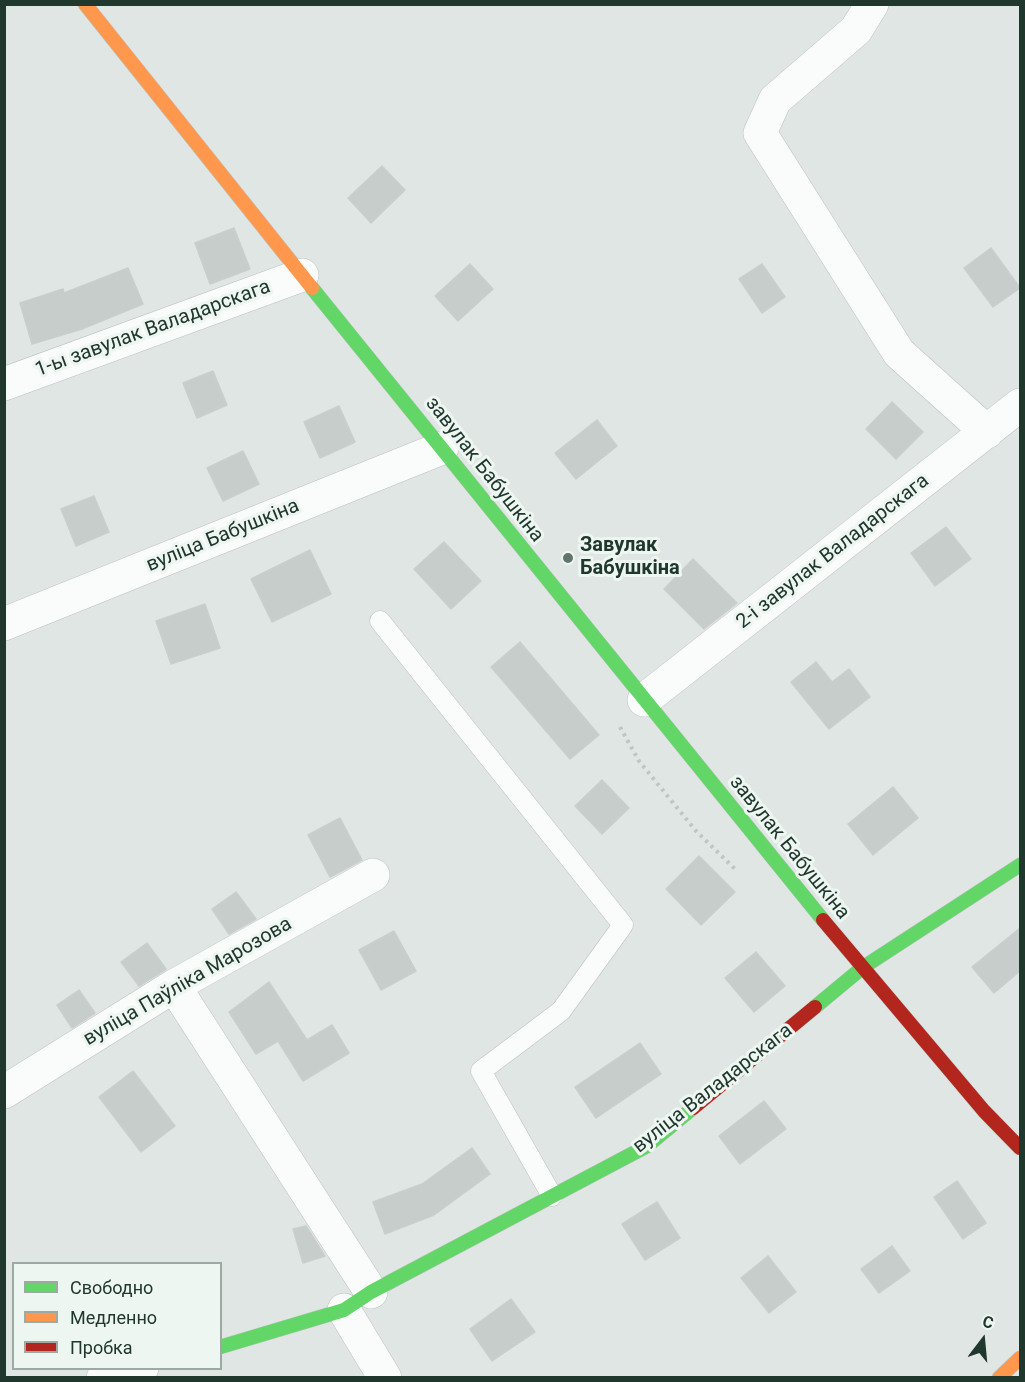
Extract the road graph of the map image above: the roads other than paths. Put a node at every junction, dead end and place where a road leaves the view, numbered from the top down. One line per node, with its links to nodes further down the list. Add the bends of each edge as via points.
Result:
1 (85, 4): 3 (main road, завулак Бабушкіна)
2 (872, 4): 6 (street, via 856,30 775,100 760,133 899,354)
3 (302, 275): 4 (street, 1-ы завулак Валадарскага); 7 (main road, завулак Бабушкіна)
4 (4, 384)
5 (1020, 405): 6 (street, 2-і завулак Валадарскага)
6 (987, 432): 10 (street, 2-і завулак Валадарскага)
7 (442, 448): 9 (street, вуліца Бабушкіна); 10 (main road, завулак Бабушкіна)
8 (380, 621): 17 (lane, via 623,926 561,1011 481,1071)
9 (4, 624)
10 (644, 700): 13 (main road, завулак Бабушкіна)
11 (1020, 865): 13 (main road, вуліца Валадарскага)
12 (373, 875): 14 (street, вуліца Паўліка Марозова)
13 (862, 968): 16 (main road, завулак Бабушкіна); 17 (main road, вуліца Валадарскага, via 647,1146)
14 (174, 987): 15 (street, вуліца Паўліка Марозова); 18 (street)
15 (4, 1092)
16 (1020, 1148)
17 (552, 1196): 18 (main road, вуліца Валадарскага)
18 (371, 1292): 19 (main road, вуліца Валадарскага)
19 (344, 1310): 20 (main road, вуліца Валадарскага); 24 (street)
20 (222, 1346)
21 (1020, 1358): 25 (main road)
22 (133, 1370): 23 (street)
23 (103, 1377)
24 (385, 1377)
25 (999, 1377)

